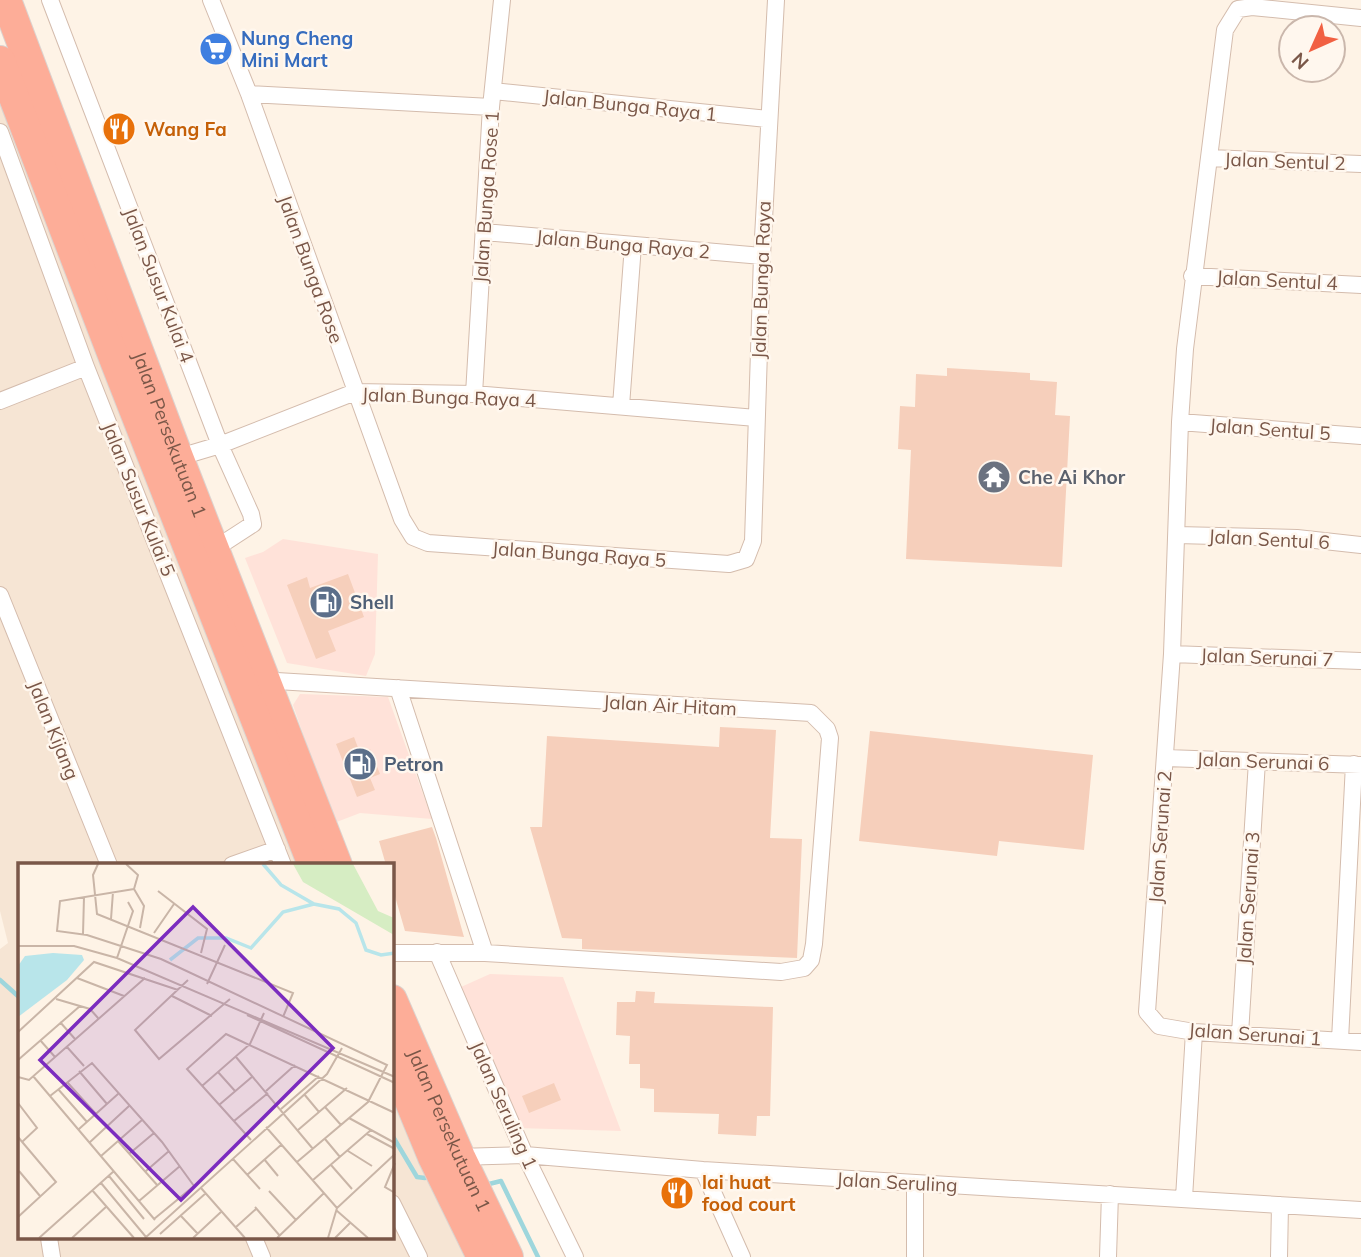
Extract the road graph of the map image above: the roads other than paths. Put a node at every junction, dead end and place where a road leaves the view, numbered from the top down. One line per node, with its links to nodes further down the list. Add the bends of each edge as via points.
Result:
1 (6, 0): 29 (highway, Jalan Persekutuan 1)
2 (50, 0): 28 (street, Jalan Susur Kulai 4)
3 (211, 0): 8 (street, Jalan Bunga Rose)
4 (502, 0): 9 (street, Jalan Bunga Rose 1)
5 (776, 0): 10 (street, Jalan Bunga Raya)
6 (1361, 18): 12 (street, Jalan Serunai 2, via 1252,7 1232,14 1223,43)
7 (0, 61): 29 (highway, Jalan Persekutuan 1)
8 (249, 94): 9 (street, Jalan Bunga Raya 1); 21 (street, Jalan Bunga Rose)
9 (492, 99): 10 (street, Jalan Bunga Raya 1); 15 (street, Jalan Bunga Rose 1)
10 (768, 119): 17 (street, Jalan Bunga Raya)
11 (0, 132): 14 (street, Jalan Susur Kulai 5)
12 (1209, 158): 13 (street, Jalan Sentul 2); 18 (street, Jalan Serunai 2)
13 (1361, 164)
14 (6, 167): 20 (street, Jalan Susur Kulai 5)
15 (484, 232): 16 (street, Jalan Bunga Raya 2); 22 (street, Jalan Bunga Rose 1)
16 (633, 245): 17 (street, Jalan Bunga Raya 2); 24 (street)
17 (762, 256): 25 (street, Jalan Bunga Raya)
18 (1192, 276): 19 (street, Jalan Sentul 4); 26 (street, Jalan Serunai 2)
19 (1361, 285)
20 (86, 367): 23 (street); 43 (street, Jalan Susur Kulai 5)
21 (355, 392): 22 (street, Jalan Bunga Raya 4); 28 (street, Jalan Bunga Raya 4); 31 (street, Jalan Bunga Rose, via 402,519)
22 (474, 394): 24 (street, Jalan Bunga Raya 4)
23 (0, 401)
24 (621, 405): 25 (street, Jalan Bunga Raya 4)
25 (756, 418): 34 (street, Jalan Bunga Raya, via 753,541)
26 (1180, 422): 27 (street, Jalan Sentul 5); 30 (street, Jalan Serunai 2)
27 (1361, 436)
28 (220, 445): 29 (street, Jalan Bunga Raya 4); 33 (street, Jalan Susur Kulai 4, via 253,524)
29 (165, 461): 33 (highway, Jalan Persekutuan 1); 38 (highway, Jalan Persekutuan 1, via 206,589)
30 (1177, 535): 32 (street, Jalan Sentul 6, via 1297,538); 36 (street, Jalan Serunai 2)
31 (413, 537): 34 (street, Jalan Bunga Raya 5, via 428,543 729,564)
32 (1361, 545)
33 (213, 550): 38 (highway, Jalan Persekutuan 1)
34 (746, 559)
35 (0, 595): 44 (street, Jalan Kijang)
36 (1172, 653): 37 (street, Jalan Serunai 7); 40 (street, Jalan Serunai 2)
37 (1361, 661)
38 (253, 680): 39 (street, Jalan Air Hitam); 47 (highway, Jalan Persekutuan 1); 48 (highway, Jalan Persekutuan 1)
39 (398, 688): 51 (street); 51 (street, Jalan Air Hitam, via 811,713 820,718 830,738 814,944 804,968 781,972)
40 (1166, 758): 41 (street, Jalan Serunai 6); 53 (street, Jalan Serunai 2, via 1147,1002)
41 (1257, 761): 42 (street, Jalan Serunai 6); 55 (street, Jalan Serunai 3)
42 (1357, 765): 56 (street)
43 (277, 849): 45 (street); 46 (street, Jalan Susur Kulai 5)
44 (108, 863)
45 (238, 863)
46 (282, 863)
47 (312, 863)
48 (336, 863)
49 (438, 952): 50 (street); 51 (street); 59 (street, Jalan Seruling 1)
50 (394, 953)
51 (485, 953)
52 (394, 1006): 60 (highway, Jalan Persekutuan 1)
53 (1152, 1020): 54 (street, Jalan Serunai 1, via 1160,1026)
54 (1194, 1032): 55 (street, Jalan Serunai 1); 64 (street)
55 (1240, 1034): 56 (street, Jalan Serunai 1)
56 (1340, 1040): 57 (street, Jalan Serunai 1)
57 (1361, 1042)
58 (394, 1062): 60 (highway, Jalan Persekutuan 1)
59 (525, 1155): 60 (street, Jalan Seruling); 61 (street, Jalan Seruling); 73 (street, Jalan Seruling 1)
60 (447, 1157): 71 (highway, Jalan Persekutuan 1); 72 (highway, Jalan Persekutuan 1)
61 (703, 1170): 62 (street, Jalan Seruling); 74 (street)
62 (915, 1184): 63 (street, Jalan Seruling); 75 (street)
63 (1110, 1194): 64 (street, Jalan Seruling); 76 (street)
64 (1184, 1198): 65 (street, Jalan Seruling)
65 (1280, 1205): 67 (street, Jalan Seruling); 77 (street)
66 (394, 1207): 70 (street)
67 (1361, 1210)
68 (255, 1240): 69 (street)
69 (262, 1257)
70 (419, 1257)
71 (482, 1257)
72 (508, 1257)
73 (575, 1257)
74 (742, 1257)
75 (915, 1257)
76 (1108, 1257)
77 (1279, 1257)

